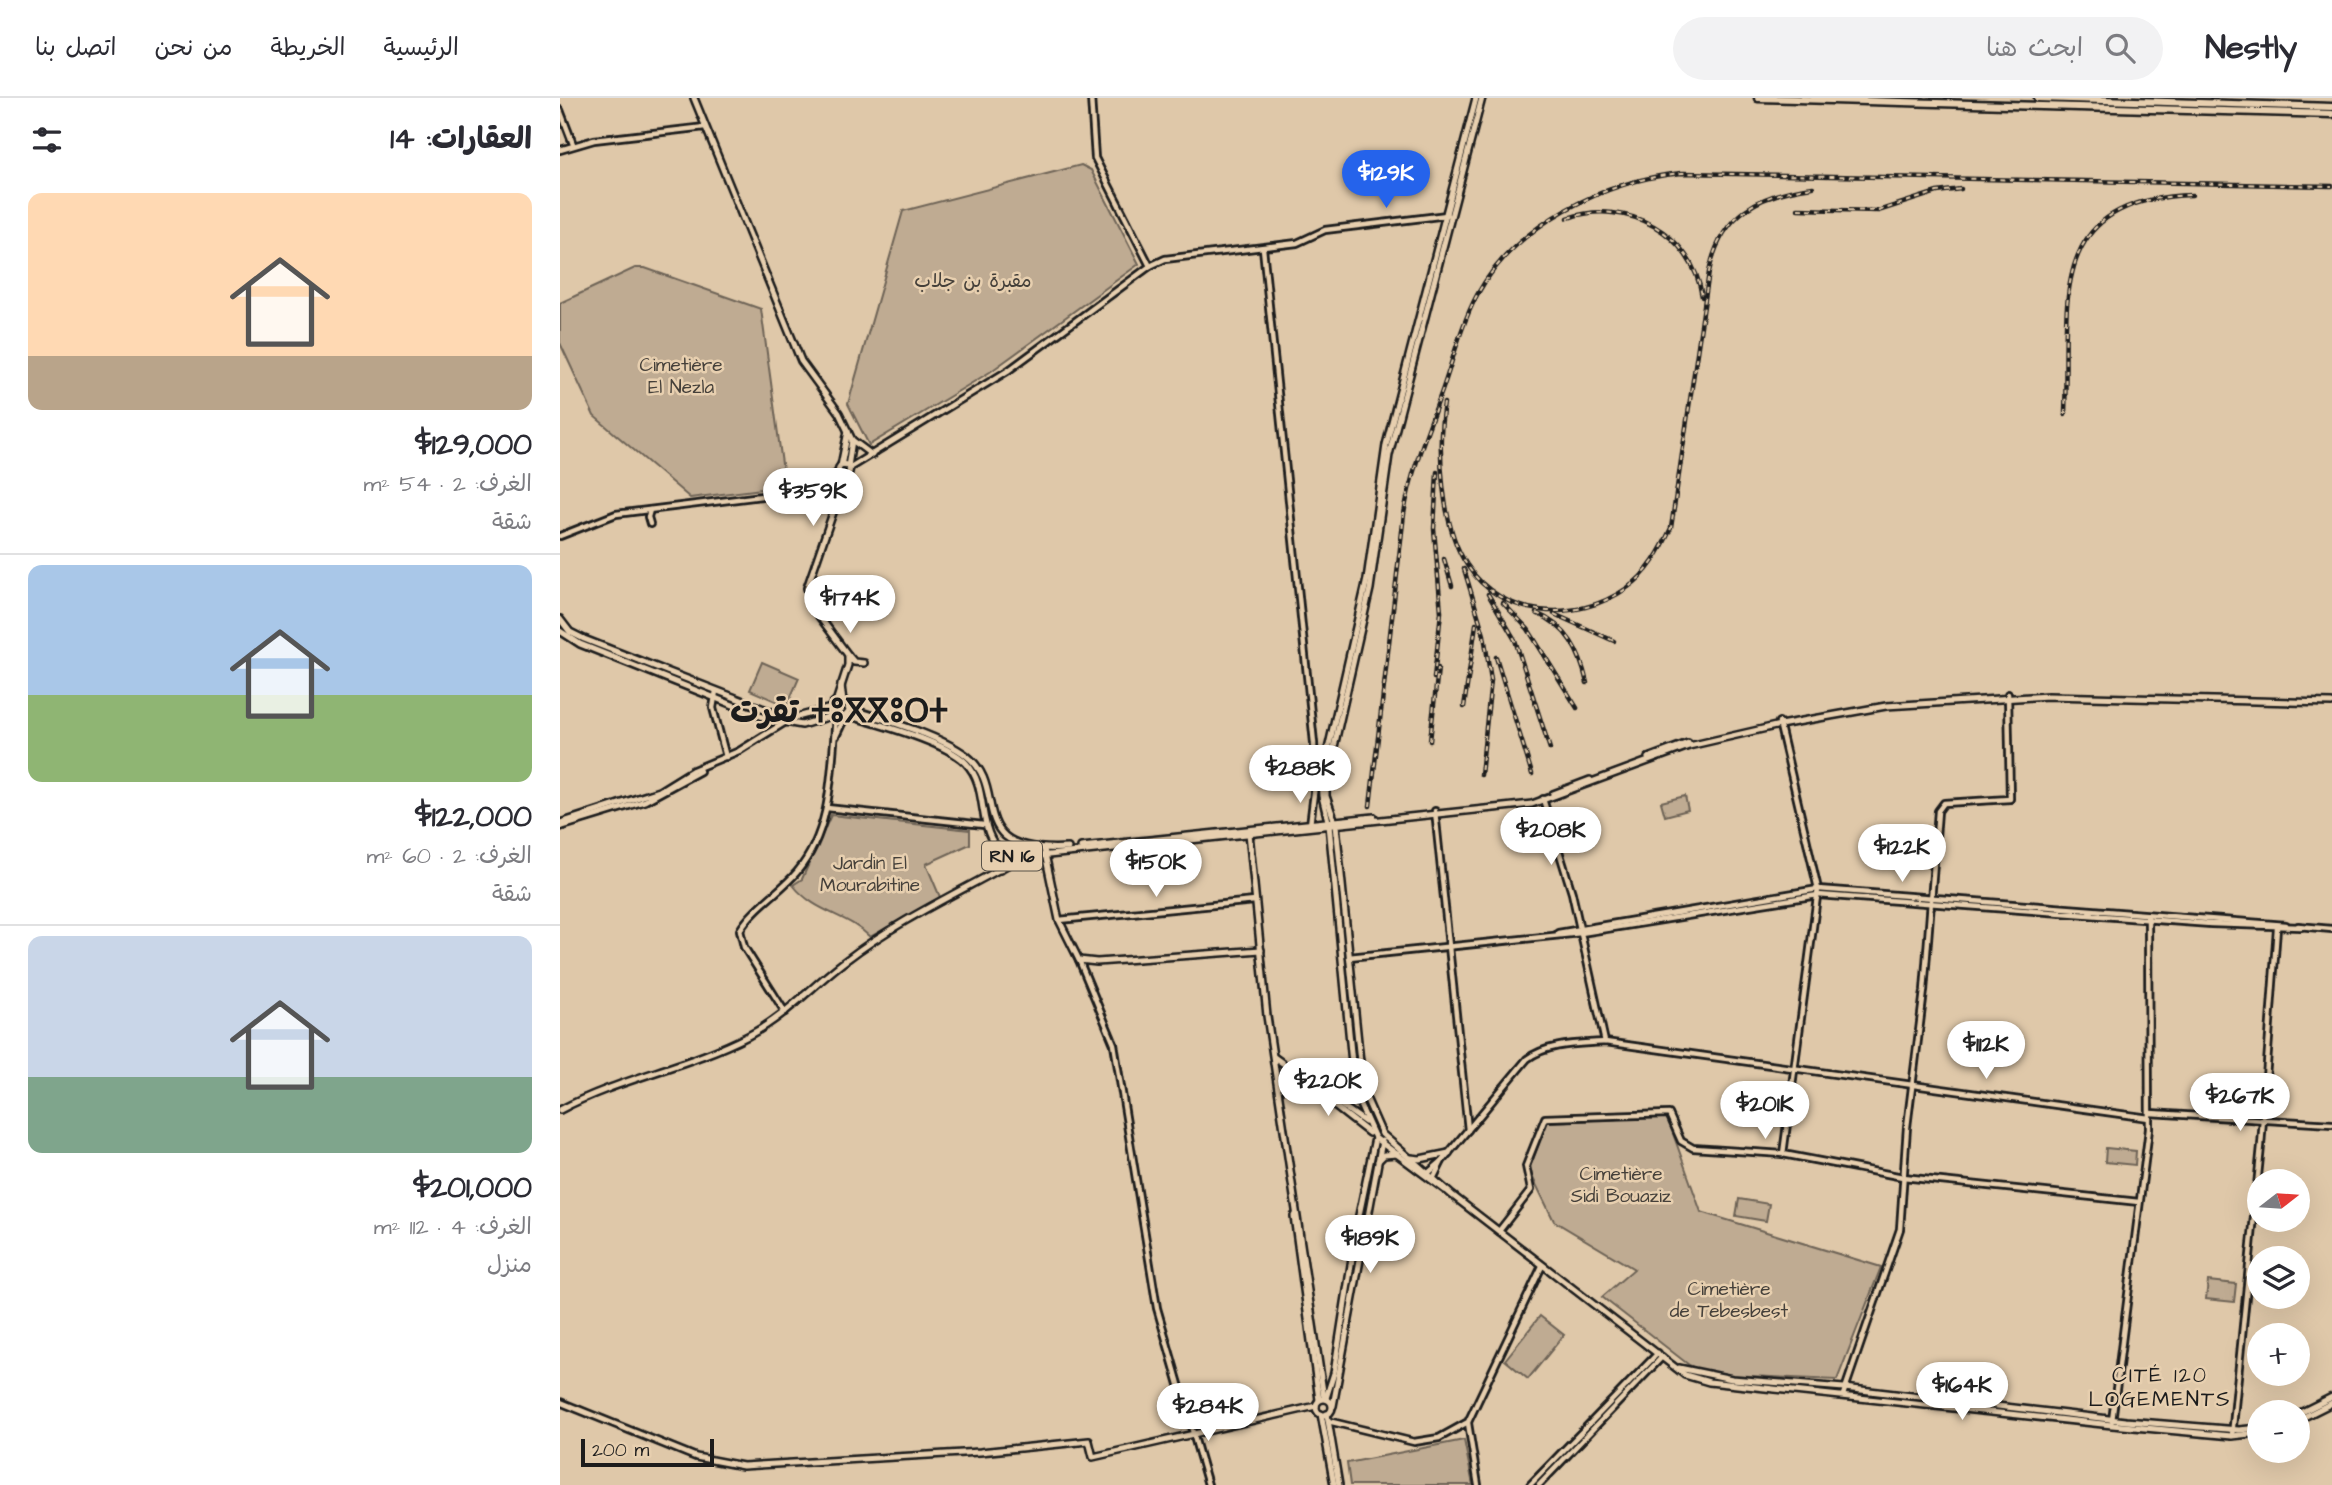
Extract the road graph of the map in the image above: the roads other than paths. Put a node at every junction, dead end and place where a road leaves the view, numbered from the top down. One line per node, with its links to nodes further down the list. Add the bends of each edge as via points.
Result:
1 (694, 98): 12 (main road)
2 (1091, 98): 17 (street, via 1095,158)
3 (1476, 98): 11 (main road)
4 (1482, 98): 11 (main road)
5 (1758, 98): 7 (highway)
6 (2038, 98): 8 (highway)
7 (1918, 100): 10 (highway)
8 (2332, 107)
9 (560, 110): 13 (street)
10 (2332, 114)
11 (1474, 118): 15 (main road)
12 (704, 124): 13 (street); 18 (main road, via 801,361)
13 (573, 144): 14 (street)
14 (560, 149)
15 (1448, 215): 16 (street, via 1325,230 1302,242); 47 (main road, via 1389,455 1370,589 1325,782)
16 (1263, 248): 17 (street, via 1184,254); 50 (street, via 1314,743 1315,785)
17 (1150, 266): 20 (street, via 1009,370)
18 (848, 432): 19 (main road); 22 (main road)
19 (852, 440): 20 (main road); 21 (main road)
20 (872, 455): 21 (street)
21 (849, 467): 22 (main road); 23 (main road)
22 (840, 469): 23 (main road); 24 (street)
23 (846, 475): 25 (main road)
24 (822, 483): 25 (main road); 26 (street, via 795,493)
25 (839, 497): 31 (main road, via 807,588 813,608)
26 (650, 510): 27 (street); 28 (street, via 609,516)
27 (650, 524)
28 (560, 536)
29 (560, 619): 33 (main road, via 577,636)
30 (560, 631): 33 (main road, via 580,644)
31 (848, 655): 32 (main road, via 854,662); 36 (main road)
32 (864, 663)
33 (715, 695): 37 (main road, via 791,717); 40 (main road); 43 (street, via 713,708)
34 (2008, 695): 35 (main road, via 2143,693); 41 (main road, via 1892,703); 58 (street, via 2010,799 1939,807)
35 (2332, 701)
36 (840, 702): 37 (main road); 38 (main road)
37 (831, 708): 39 (main road)
38 (846, 713): 39 (main road); 42 (street); 49 (main road, RN 16, via 963,760 976,779); 53 (main road, RN 16, via 903,727 967,755 980,774 996,825 1013,840)
39 (835, 716): 40 (main road, via 802,725); 42 (street)
40 (784, 723): 43 (street)
41 (1779, 723): 44 (main road, via 1677,746); 56 (street)
42 (835, 736): 45 (street)
43 (726, 757): 48 (street, via 646,796)
44 (1543, 800): 46 (main road); 63 (street)
45 (827, 808): 49 (street); 68 (street, via 818,838 802,866 740,930 744,947)
46 (1435, 812): 47 (main road); 64 (street)
47 (1332, 823): 50 (main road); 66 (main road); 74 (main road)
48 (560, 825)
49 (984, 825): 52 (main road, RN 16)
50 (1309, 826): 51 (main road)
51 (1249, 833): 53 (main road, RN 16); 57 (main road)
52 (993, 845): 54 (main road, RN 16); 55 (main road)
53 (1045, 852): 54 (main road, RN 16); 60 (main road)
54 (1020, 858): 55 (main road)
55 (1000, 870): 68 (main road, via 846,960)
56 (1818, 892): 58 (street); 63 (street); 71 (street)
57 (1255, 901): 60 (street); 65 (main road)
58 (1929, 901): 59 (street); 73 (street)
59 (2148, 918): 61 (street); 77 (street)
60 (1059, 920): 67 (main road)
61 (2277, 925): 62 (street); 79 (street)
62 (2332, 929)
63 (1580, 932): 64 (street); 69 (street)
64 (1447, 947): 66 (street); 81 (street)
65 (1261, 950): 67 (main road); 70 (main road)
66 (1349, 957): 82 (main road, via 1363,1091)
67 (1079, 960): 113 (street, via 1114,1044 1153,1292)
68 (785, 1012): 76 (main road, via 747,1037 595,1091)
69 (1605, 1042): 71 (street); 81 (street, via 1553,1047 1532,1055)
70 (1274, 1057): 72 (main road); 83 (main road)
71 (1793, 1068): 73 (street); 86 (street)
72 (1302, 1078): 75 (main road); 82 (main road)
73 (1913, 1085): 77 (street); 91 (street)
74 (1355, 1094): 75 (main road); 78 (main road)
75 (1339, 1103): 78 (main road)
76 (560, 1110)
77 (2149, 1115): 79 (street); 93 (street)
78 (1366, 1122): 82 (main road)
79 (2263, 1122): 80 (street); 114 (street)
80 (2332, 1124)
81 (1468, 1132): 84 (street)
82 (1378, 1136): 85 (main road); 87 (main road); 89 (main road); 97 (main road, via 1358,1220)
83 (1287, 1143): 98 (main road); 101 (main road)
84 (1449, 1153): 87 (main road); 88 (street)
85 (1397, 1154): 89 (main road, via 1384,1155); 90 (main road)
86 (1783, 1154): 91 (street); 94 (street, via 1693,1148 1679,1138 1669,1114 1545,1118 1526,1166 1531,1190)
87 (1410, 1158): 90 (main road)
88 (1442, 1161): 90 (street); 92 (street)
89 (1376, 1163): 104 (main road)
90 (1427, 1174): 92 (main road)
91 (1903, 1177): 93 (street); 99 (street, via 1898,1234)
92 (1433, 1179): 94 (main road)
93 (2139, 1202): 109 (street)
94 (1499, 1231): 95 (main road)
95 (1542, 1266): 96 (main road); 108 (street)
96 (1660, 1355): 99 (main road, via 1677,1367 1732,1379); 118 (street); 119 (street)
97 (1332, 1383): 98 (main road); 101 (main road)
98 (1322, 1384): 101 (main road)
99 (1843, 1391): 109 (main road)
100 (2332, 1397): 105 (main road)
101 (1321, 1401): 104 (main road); 107 (main road); 113 (main road)
102 (560, 1402): 113 (main road, via 696,1457 743,1466 1089,1441 1093,1457)
103 (2332, 1403): 106 (main road)
104 (1333, 1406): 107 (main road)
105 (2310, 1408)
106 (2310, 1414)
107 (1326, 1417): 110 (street); 111 (main road); 116 (main road)
108 (1468, 1422): 110 (street, via 1439,1438 1414,1442); 117 (street)
109 (2112, 1422): 114 (main road)
110 (1345, 1426): 111 (street)
111 (1329, 1428): 116 (main road)
112 (2247, 1431): 114 (main road)
113 (1192, 1433): 115 (street)
114 (2233, 1433)
115 (1208, 1485)
116 (1336, 1485)
117 (1478, 1485)
118 (1530, 1485)
119 (1539, 1485)

